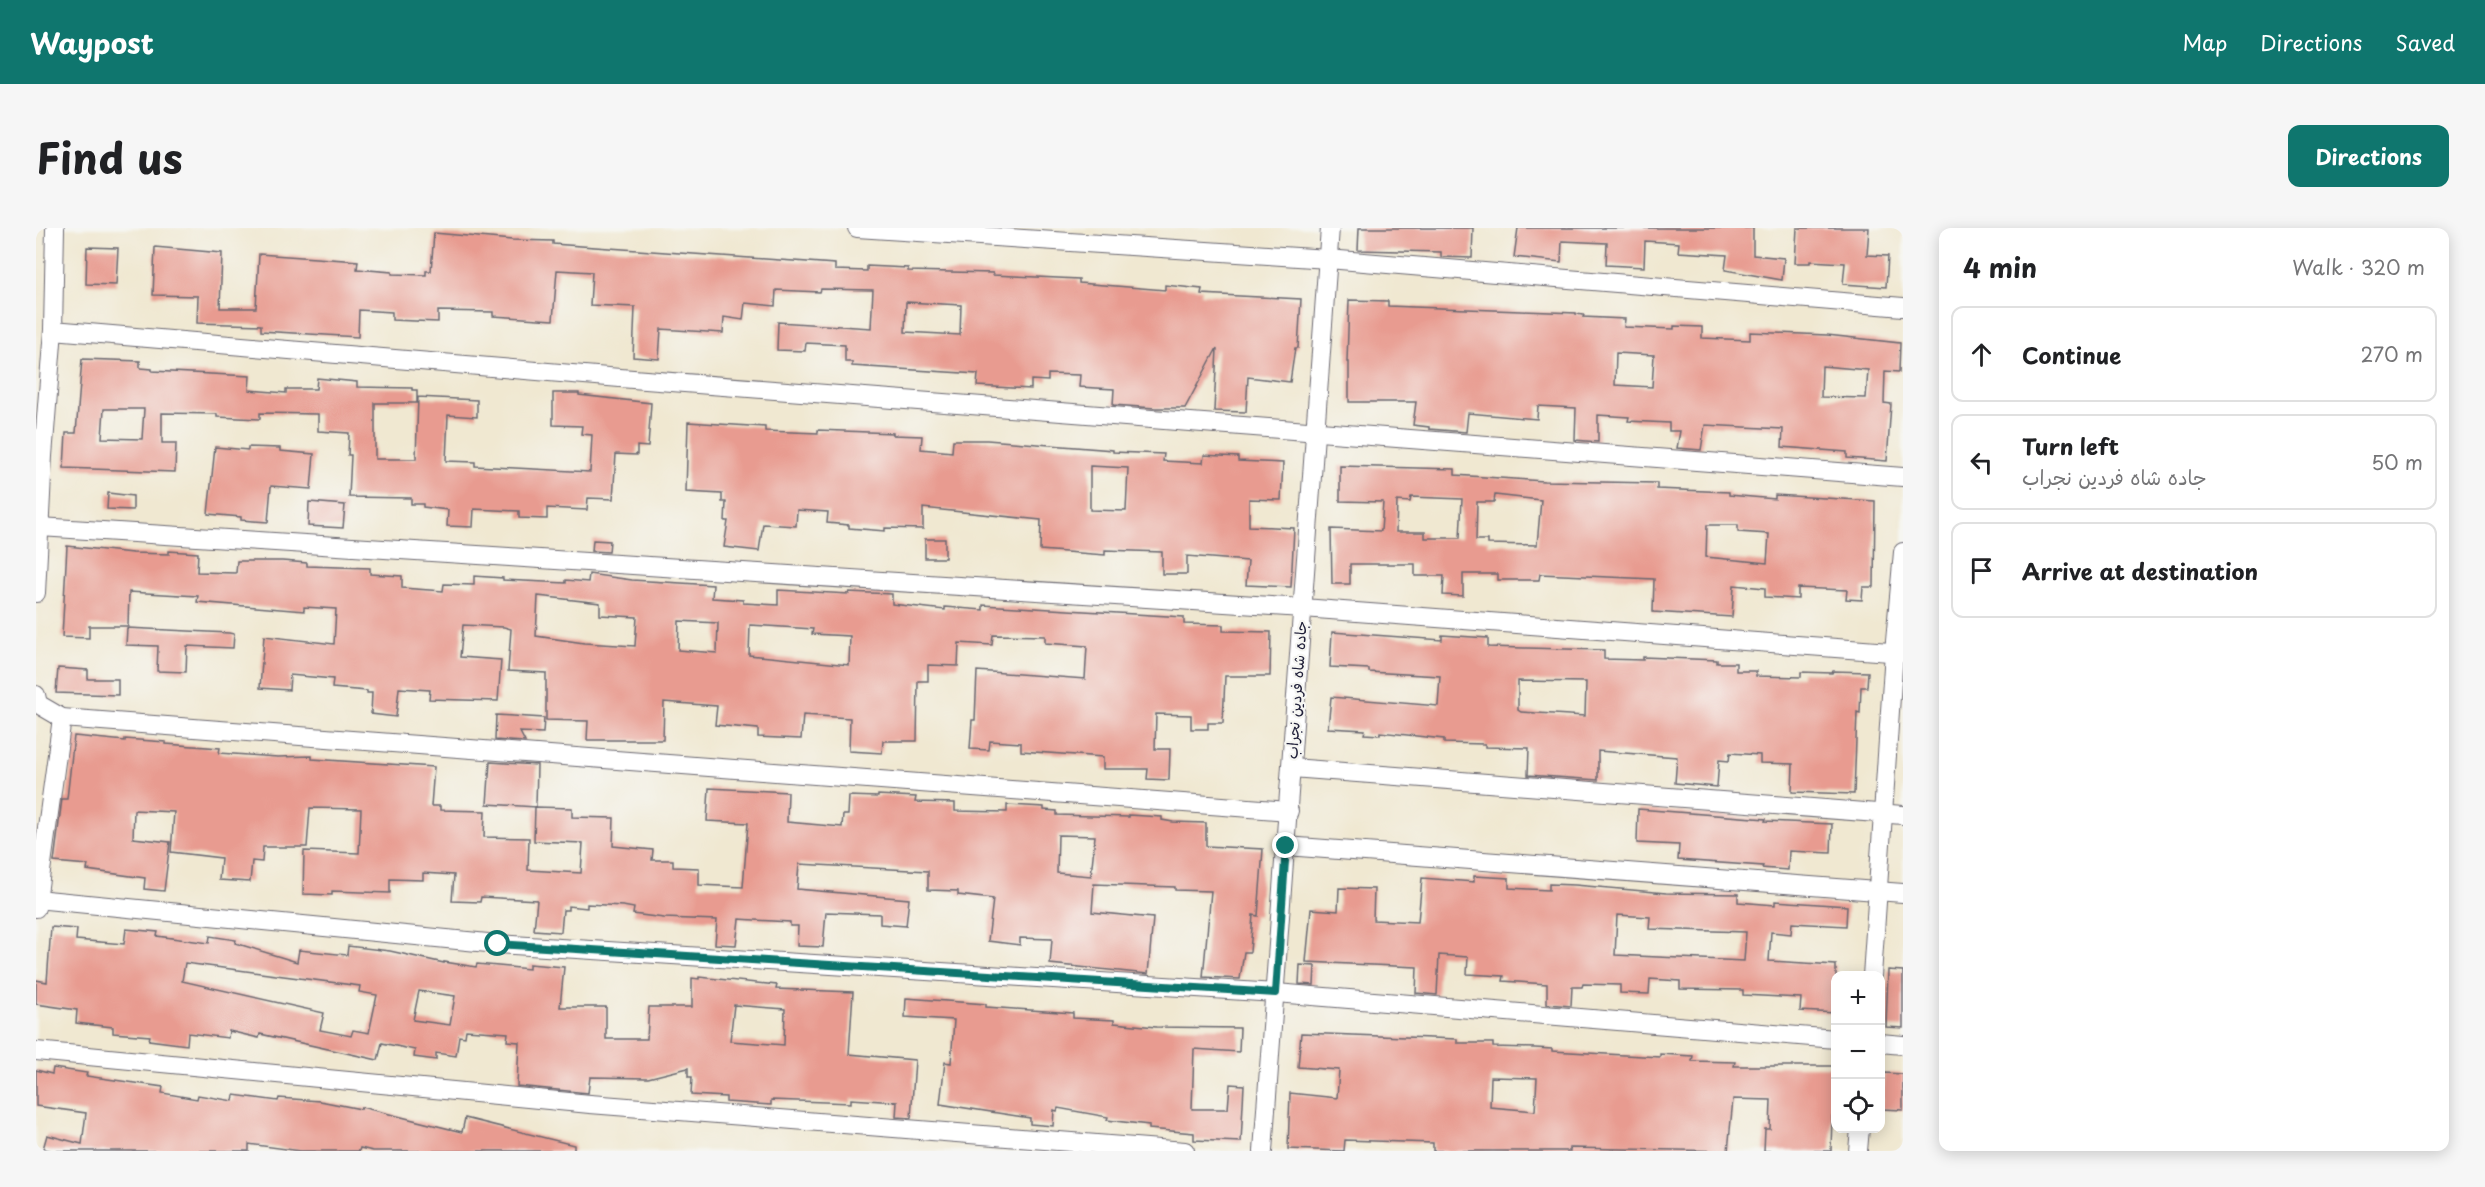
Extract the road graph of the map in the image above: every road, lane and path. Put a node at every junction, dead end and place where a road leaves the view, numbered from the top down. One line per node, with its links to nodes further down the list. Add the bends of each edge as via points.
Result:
1 (55, 228): 5 (street)
2 (857, 228): 4 (street)
3 (1330, 228): 4 (street, جاده شاه فردین نجراب)
4 (1328, 260): 6 (street); 8 (street, جاده شاه فردین نجراب)
5 (45, 266): 7 (street)
6 (1903, 307)
7 (53, 330): 8 (street, via 620,378); 9 (street)
8 (1316, 430): 10 (street); 14 (street, جاده شاه فردین نجراب)
9 (39, 456): 11 (street)
10 (1903, 477)
11 (40, 527): 13 (street); 14 (street)
12 (1903, 552): 15 (street)
13 (36, 592)
14 (1303, 608): 15 (street); 18 (street, جاده شاه فردین نجراب)
15 (1898, 652): 20 (street)
16 (36, 695): 17 (street, via 38,704)
17 (62, 718): 19 (street); 25 (street)
18 (1292, 768): 19 (street, جاده شاه فردین نجراب); 20 (street)
19 (1288, 811): 22 (street, جاده شاه فردین نجراب)
20 (1882, 813): 21 (street); 23 (street)
21 (1903, 815)
22 (1286, 846): 23 (street); 27 (street, جاده شاه فردین نجراب)
23 (1877, 891): 24 (street); 26 (street)
24 (1903, 893)
25 (36, 902): 27 (street, via 498,944)
26 (1872, 971)
27 (1276, 993): 28 (street); 34 (street, جاده شاه فردین نجراب)
28 (1831, 1039)
29 (1885, 1043): 30 (street)
30 (1903, 1045)
31 (36, 1051): 33 (street, via 590,1104)
32 (1860, 1133): 35 (street)
33 (1185, 1151)
34 (1263, 1151)
35 (1858, 1151)

